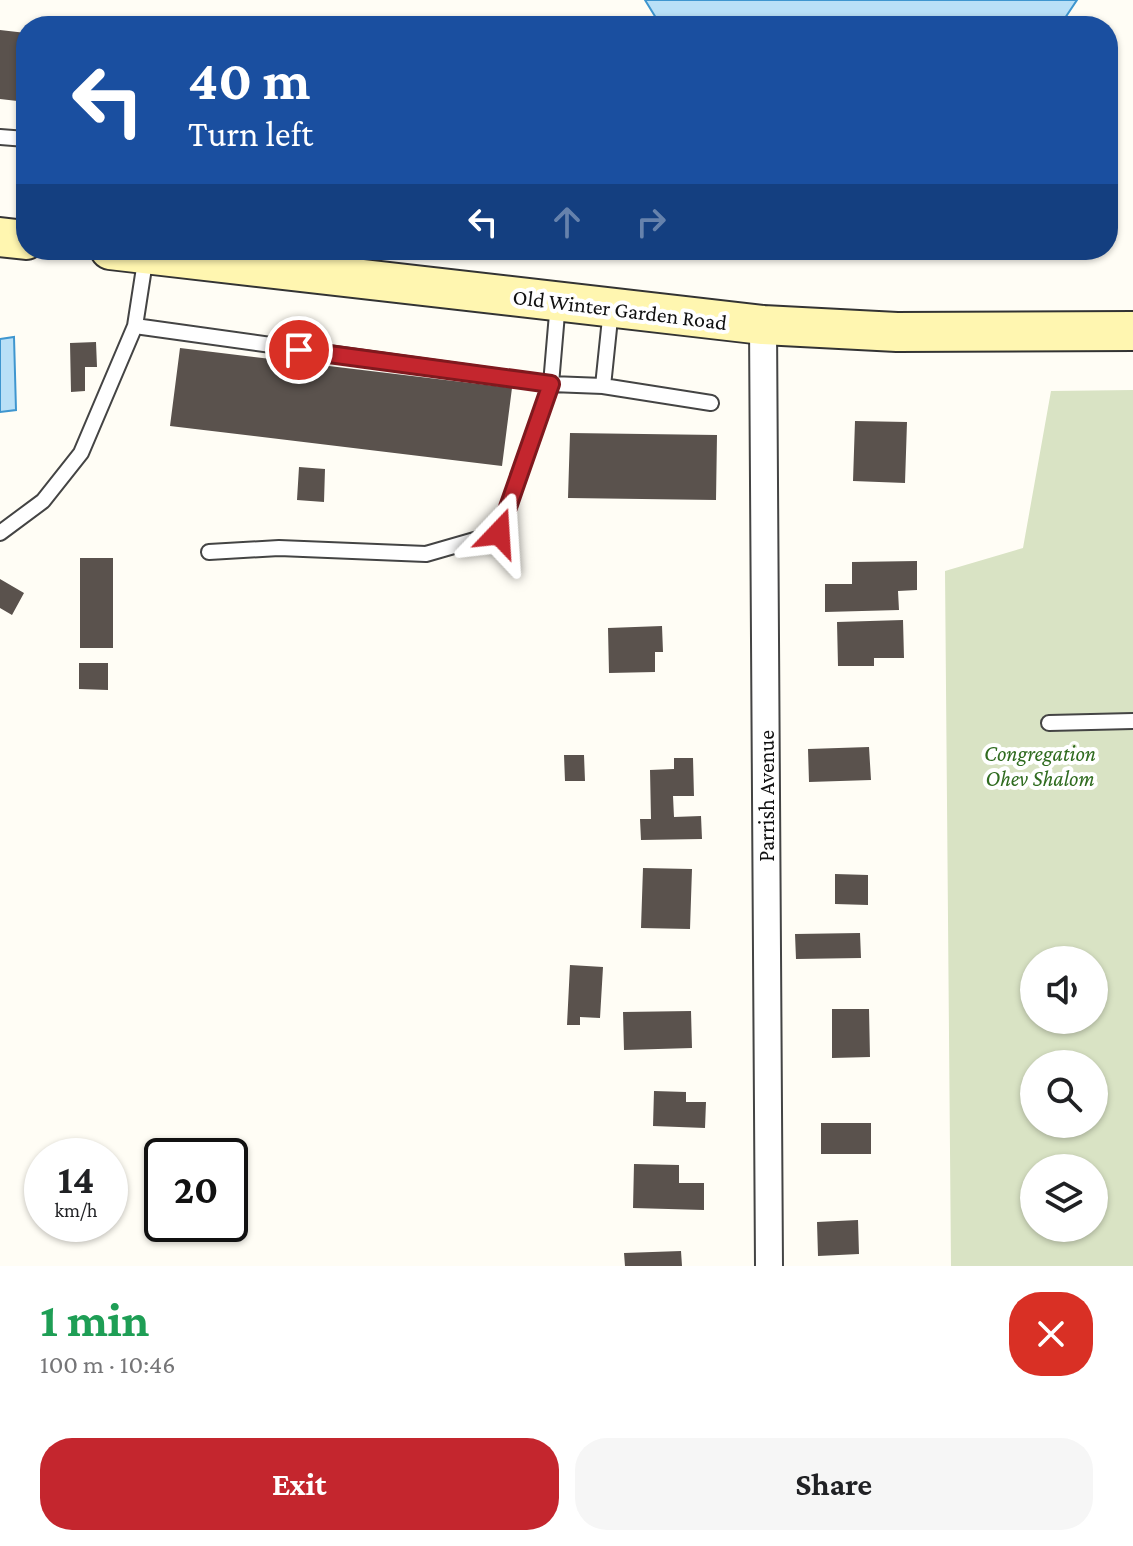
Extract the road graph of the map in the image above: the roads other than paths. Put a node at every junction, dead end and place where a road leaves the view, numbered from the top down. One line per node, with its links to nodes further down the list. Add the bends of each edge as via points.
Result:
1 (129, 260): 6 (lane)
2 (239, 260): 3 (main road, Old Winter Garden Road)
3 (558, 302): 4 (main road, Old Winter Garden Road); 8 (lane)
4 (611, 308): 5 (main road, Old Winter Garden Road); 9 (lane)
5 (763, 325): 7 (main road, Old Winter Garden Road, via 897,332); 15 (street, Parrish Avenue)
6 (135, 326): 8 (lane); 11 (lane, via 81,453 43,501)
7 (1133, 331)
8 (551, 384): 9 (lane); 12 (lane, via 499,533 426,554 279,548)
9 (603, 386): 10 (lane)
10 (711, 403)
11 (0, 533)
12 (209, 552)
13 (1133, 721): 14 (lane)
14 (1049, 723)
15 (769, 1266)

